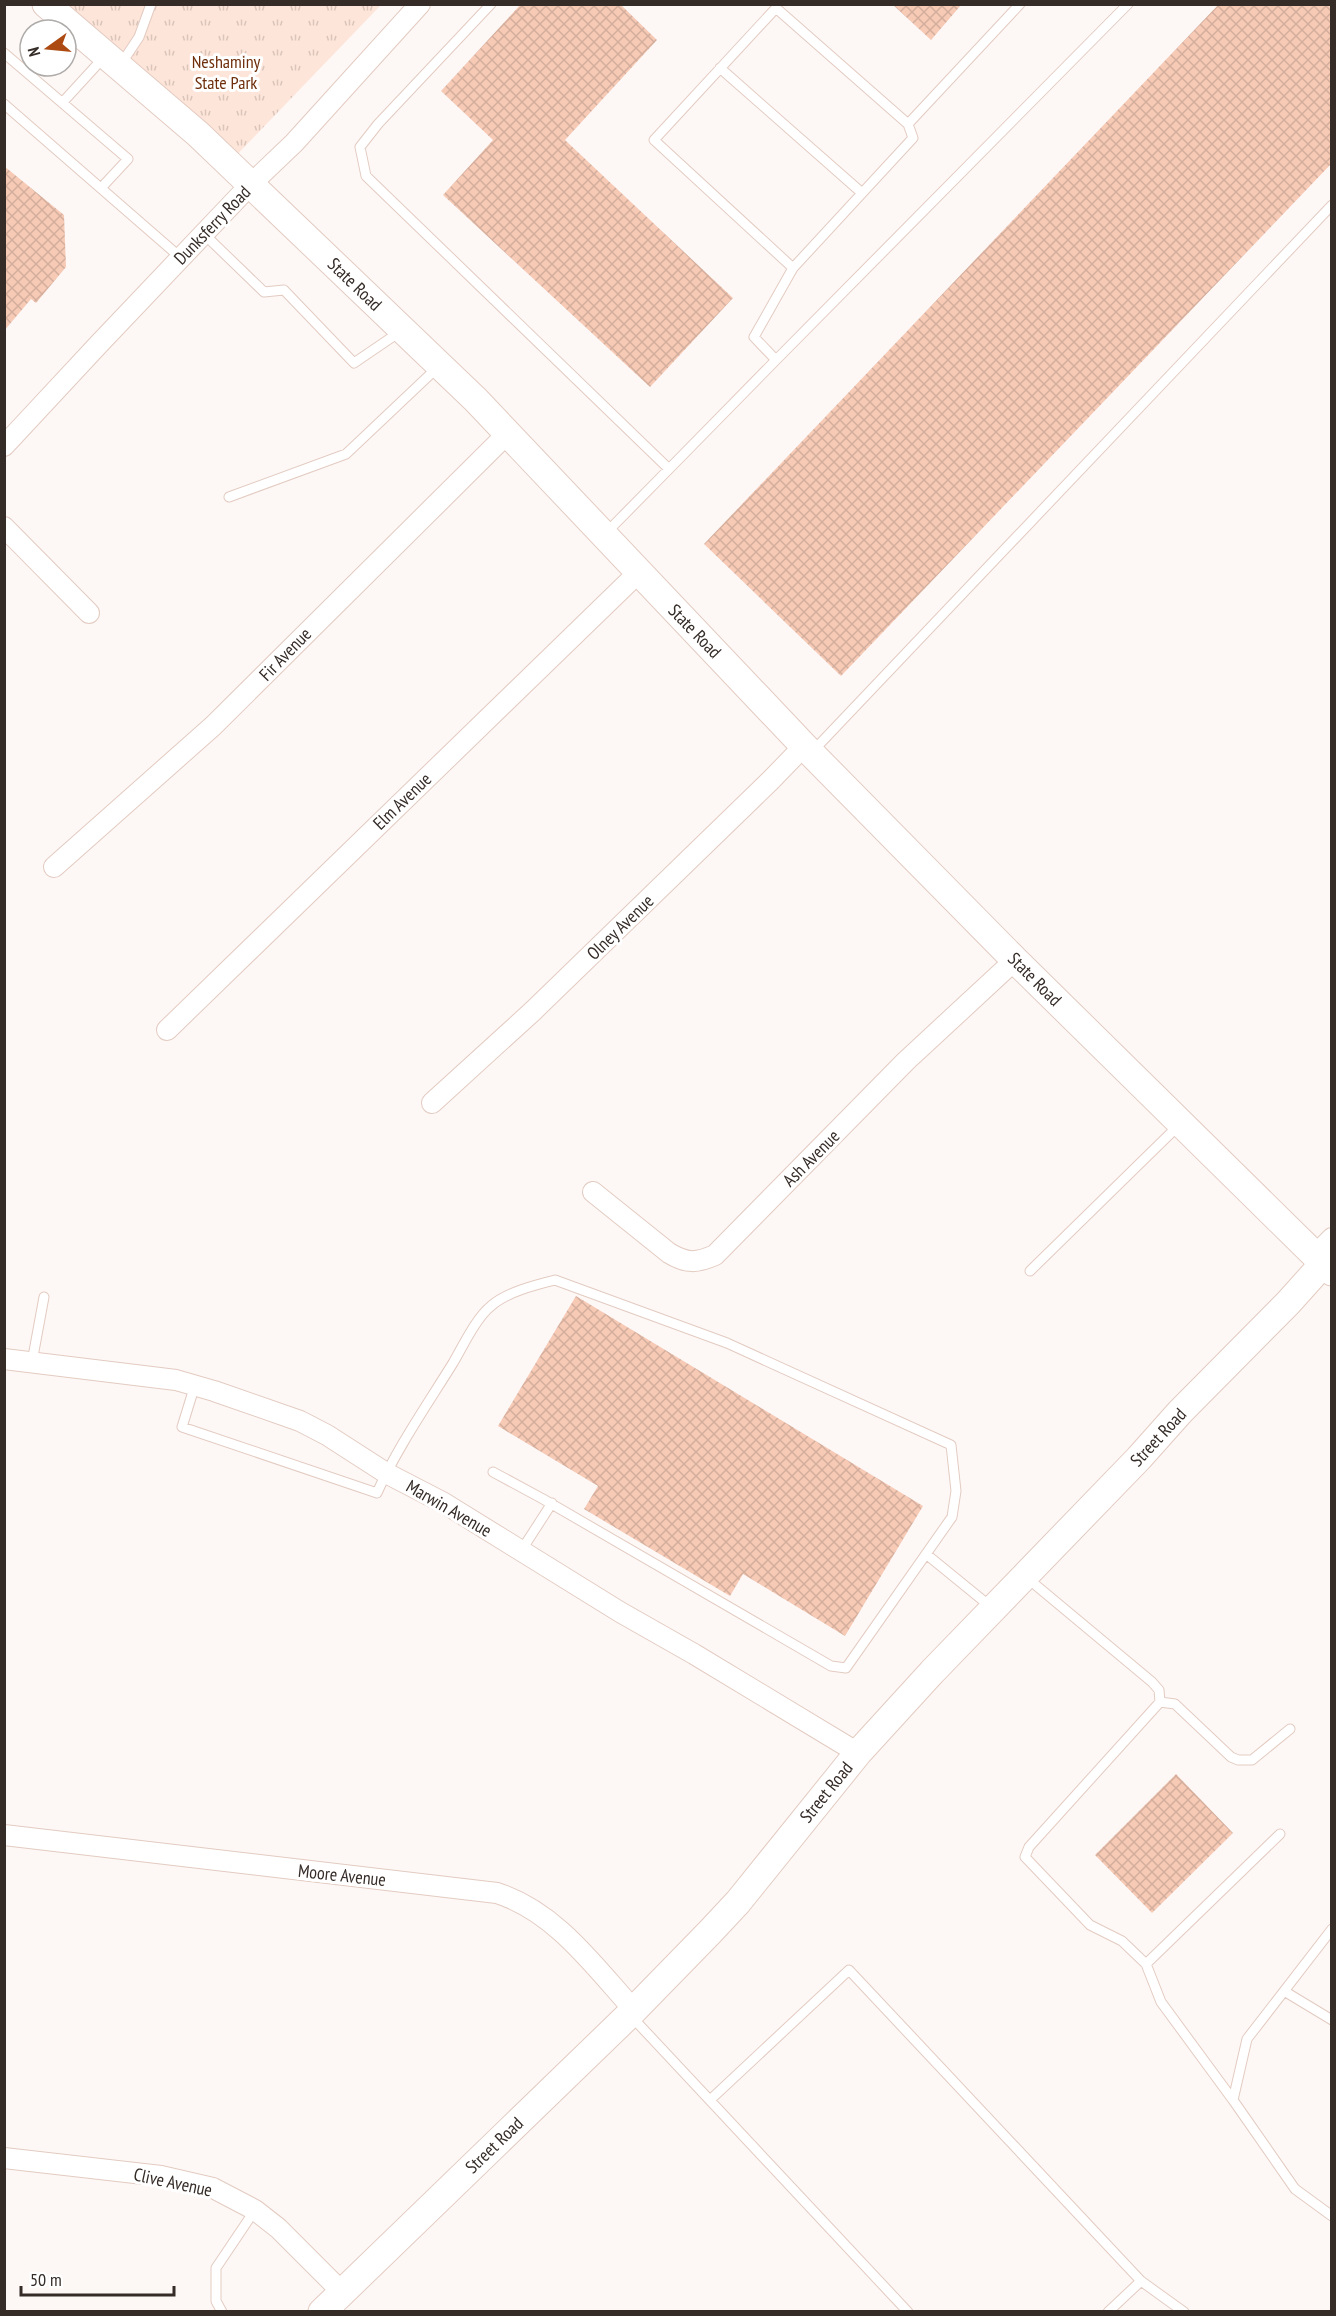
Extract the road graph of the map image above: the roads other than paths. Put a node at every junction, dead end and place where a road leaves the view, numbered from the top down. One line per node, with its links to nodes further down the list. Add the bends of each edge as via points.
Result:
1 (151, 4): 8 (lane, via 139,37)
2 (420, 4): 13 (street, Dunksferry Road, via 294,143)
3 (491, 4): 25 (lane, via 360,147 366,176)
4 (1020, 4): 12 (lane)
5 (1128, 4): 21 (lane)
6 (51, 6): 8 (main road, State Road)
7 (4, 53): 10 (lane)
8 (113, 61): 10 (lane); 13 (main road, State Road)
9 (720, 68): 12 (lane, via 776,8); 15 (lane); 19 (lane, via 654,140)
10 (62, 103): 14 (lane, via 128,159)
11 (4, 104): 14 (lane)
12 (908, 124): 15 (lane, via 914,138)
13 (251, 184): 17 (street, Dunksferry Road); 20 (main road, State Road)
14 (101, 188): 18 (lane)
15 (862, 193): 19 (lane)
16 (1332, 205): 31 (lane)
17 (204, 234): 18 (street, Dunksferry Road); 20 (lane, via 264,292 284,290 354,363)
18 (181, 258): 24 (street, Dunksferry Road)
19 (793, 268): 21 (lane, via 754,337)
20 (403, 330): 22 (main road, State Road)
21 (777, 360): 25 (lane)
22 (440, 365): 23 (main road, State Road); 26 (lane, via 346,454)
23 (508, 433): 28 (main road, State Road); 32 (street, Fir Avenue, via 213,726)
24 (4, 446)
25 (669, 469): 28 (lane)
26 (229, 497)
27 (4, 527): 30 (street)
28 (604, 535): 29 (main road, State Road)
29 (639, 572): 31 (main road, State Road); 34 (street, Elm Avenue)
30 (89, 613)
31 (807, 749): 33 (main road, State Road); 35 (street, Olney Avenue)
32 (54, 867)
33 (1015, 960): 36 (main road, State Road); 37 (street, Ash Avenue, via 906,1061 716,1255 701,1262 679,1259)
34 (167, 1030)
35 (432, 1103)
36 (1180, 1124): 38 (main road, State Road); 39 (lane)
37 (593, 1192)
38 (1325, 1258): 49 (main road, Street Road, via 1288,1303)
39 (1030, 1270)
40 (44, 1297): 42 (lane)
41 (4, 1359): 42 (street, Marwin Avenue)
42 (32, 1362): 43 (street, Marwin Avenue)
43 (195, 1385): 45 (street, Marwin Avenue, via 300,1421); 45 (lane, via 182,1426 377,1493)
44 (493, 1472): 46 (lane)
45 (386, 1473): 47 (street, Marwin Avenue, via 444,1503); 48 (lane, via 491,1306 526,1287 555,1280 726,1343 951,1445 956,1491 952,1517)
46 (552, 1503): 47 (lane); 48 (lane, via 831,1666 846,1668)
47 (521, 1551): 53 (street, Marwin Avenue)
48 (926, 1554): 50 (lane)
49 (1024, 1575): 50 (main road, Street Road); 51 (lane, via 1152,1682 1159,1690)
50 (993, 1608): 53 (main road, Street Road)
51 (1160, 1702): 52 (lane, via 1175,1704 1238,1760 1252,1760); 57 (lane, via 1029,1847 1025,1857 1090,1925 1122,1941)
52 (1290, 1729)
53 (858, 1753): 59 (main road, Street Road, via 738,1902)
54 (1280, 1834): 57 (lane)
55 (4, 1835): 59 (street, Moore Avenue, via 497,1893 525,1904 549,1920)
56 (1332, 1929): 58 (lane)
57 (1146, 1964): 62 (lane, via 1161,2002)
58 (1284, 1991): 60 (lane); 62 (lane, via 1247,2039)
59 (632, 2012): 61 (lane); 67 (main road, Street Road)
60 (1332, 2020)
61 (710, 2100): 66 (lane, via 849,1970); 70 (lane)
62 (1233, 2100): 65 (lane, via 1295,2189)
63 (4, 2158): 64 (street, Clive Avenue, via 161,2176 213,2188)
64 (255, 2210): 67 (street, Clive Avenue); 68 (lane, via 216,2268 216,2301)
65 (1332, 2216)
66 (1141, 2281): 71 (lane); 72 (lane)
67 (342, 2292): 69 (main road, Street Road)
68 (222, 2312)
69 (322, 2312)
70 (908, 2312)
71 (1108, 2312)
72 (1184, 2312)

